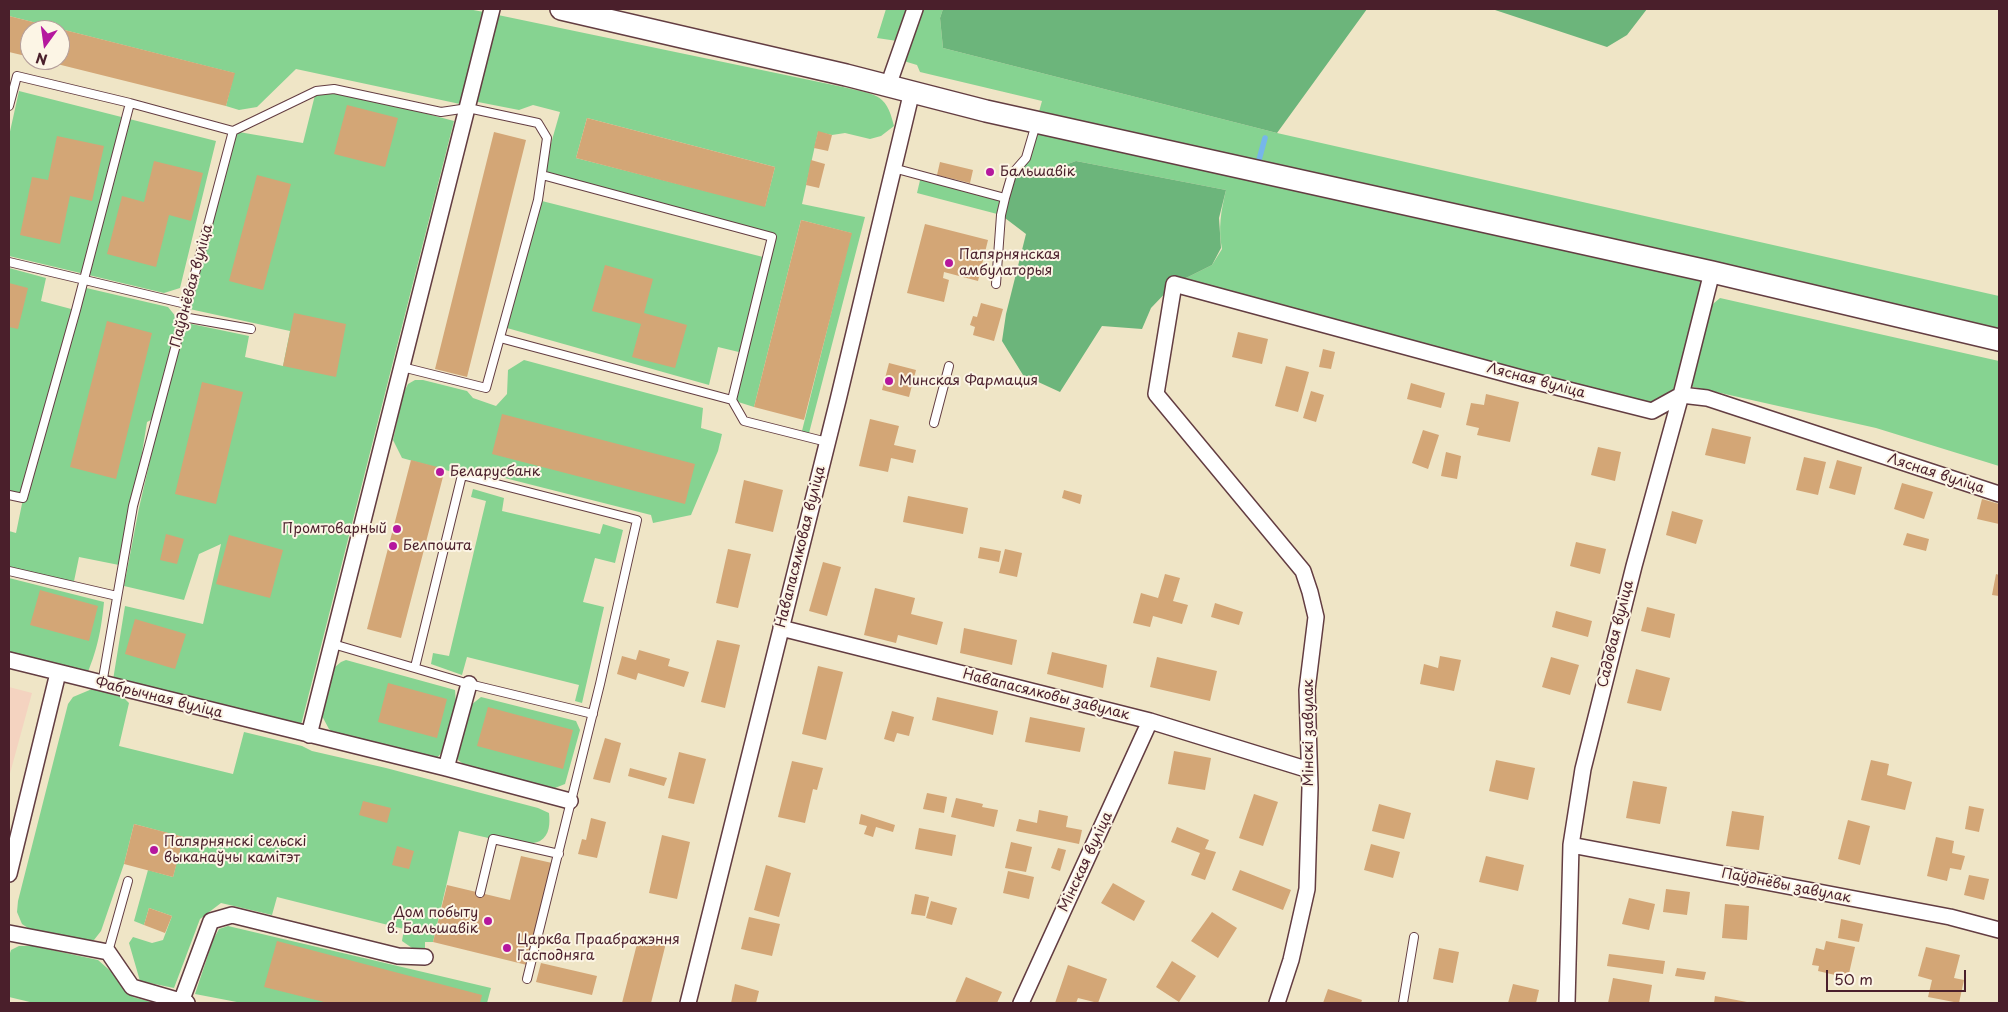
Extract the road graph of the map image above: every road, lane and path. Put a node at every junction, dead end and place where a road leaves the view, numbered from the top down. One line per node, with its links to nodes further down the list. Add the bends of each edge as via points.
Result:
1 (492, 9): 8 (street)
2 (561, 9): 4 (main road)
3 (915, 9): 4 (street)
4 (888, 86): 5 (main road)
5 (912, 91): 9 (main road); 11 (street, Навапасялковая вуліца)
6 (130, 103): 7 (lane, via 17,76); 10 (lane); 16 (lane)
7 (9, 106)
8 (468, 108): 10 (lane, via 441,112 334,89 316,91); 12 (lane, via 538,123 546,138); 24 (street)
9 (1037, 122): 13 (lane, via 1026,158 1012,174); 15 (main road)
10 (233, 131): 18 (lane, Паўднёвая вуліца)
11 (892, 168): 13 (lane); 29 (street, Навапасялковая вуліца)
12 (542, 175): 21 (lane); 27 (lane, via 772,237)
13 (1005, 198): 17 (lane)
14 (9, 262): 16 (lane)
15 (1712, 272): 22 (main road); 26 (street, Садовая вуліца)
16 (84, 281): 18 (lane); 31 (lane, via 23,498)
17 (996, 284)
18 (186, 304): 19 (lane, Паўднёвая вуліца)
19 (183, 317): 20 (lane); 33 (lane, Паўднёвая вуліца, via 133,506)
20 (251, 329)
21 (500, 338): 24 (lane, via 486,388); 27 (lane)
22 (1999, 340)
23 (950, 366): 28 (lane)
24 (402, 367): 35 (street)
25 (1156, 394): 26 (street, Лясная вуліца, via 1174,284 1652,411); 45 (street, Мінскі завулак, via 1303,571 1316,617 1307,690)
26 (1681, 395): 30 (street, Лясная вуліца, via 1707,398); 47 (street, Садовая вуліца, via 1602,690 1583,768)
27 (732, 400): 29 (lane, via 744,421)
28 (934, 423)
29 (827, 442): 34 (street, Навапасялковая вуліца)
30 (1999, 494)
31 (9, 495)
32 (9, 571): 33 (lane)
33 (117, 596): 39 (lane, Паўднёвая вуліца)
34 (781, 628): 42 (street, Навапасялковы завулак); 59 (street, Навапасялковая вуліца)
35 (333, 644): 37 (lane); 43 (street)
36 (9, 660): 38 (street, Фабрычная вуліца)
37 (415, 667): 40 (lane); 41 (lane, via 462,475 637,520)
38 (58, 673): 39 (street, Фабрычная вуліца); 49 (street)
39 (102, 684): 43 (street, Фабрычная вуліца)
40 (469, 684): 41 (lane); 44 (street)
41 (592, 714): 46 (lane)
42 (1150, 721): 45 (street, Навапасялковы завулак); 60 (street, Мінская вуліца)
43 (310, 735): 44 (street, Фабрычная вуліца)
44 (446, 768): 46 (street, Фабрычная вуліца)
45 (1309, 770): 61 (street, Мінскі завулак, via 1307,889 1291,960)
46 (570, 801): 48 (lane)
47 (1571, 845): 52 (street, Паўднёвы завулак, via 1950,917); 63 (street, Садовая вуліца)
48 (559, 854): 51 (lane, via 493,838); 57 (lane)
49 (9, 874)
50 (128, 881): 55 (lane)
51 (480, 893)
52 (1999, 930)
53 (9, 933): 55 (street)
54 (1414, 937): 62 (lane)
55 (108, 952): 58 (street, via 132,987)
56 (425, 957): 58 (street, via 398,956 232,916 211,921)
57 (527, 979)
58 (184, 1002)
59 (688, 1003)
60 (1021, 1003)
61 (1277, 1003)
62 (1403, 1003)
63 (1567, 1003)

